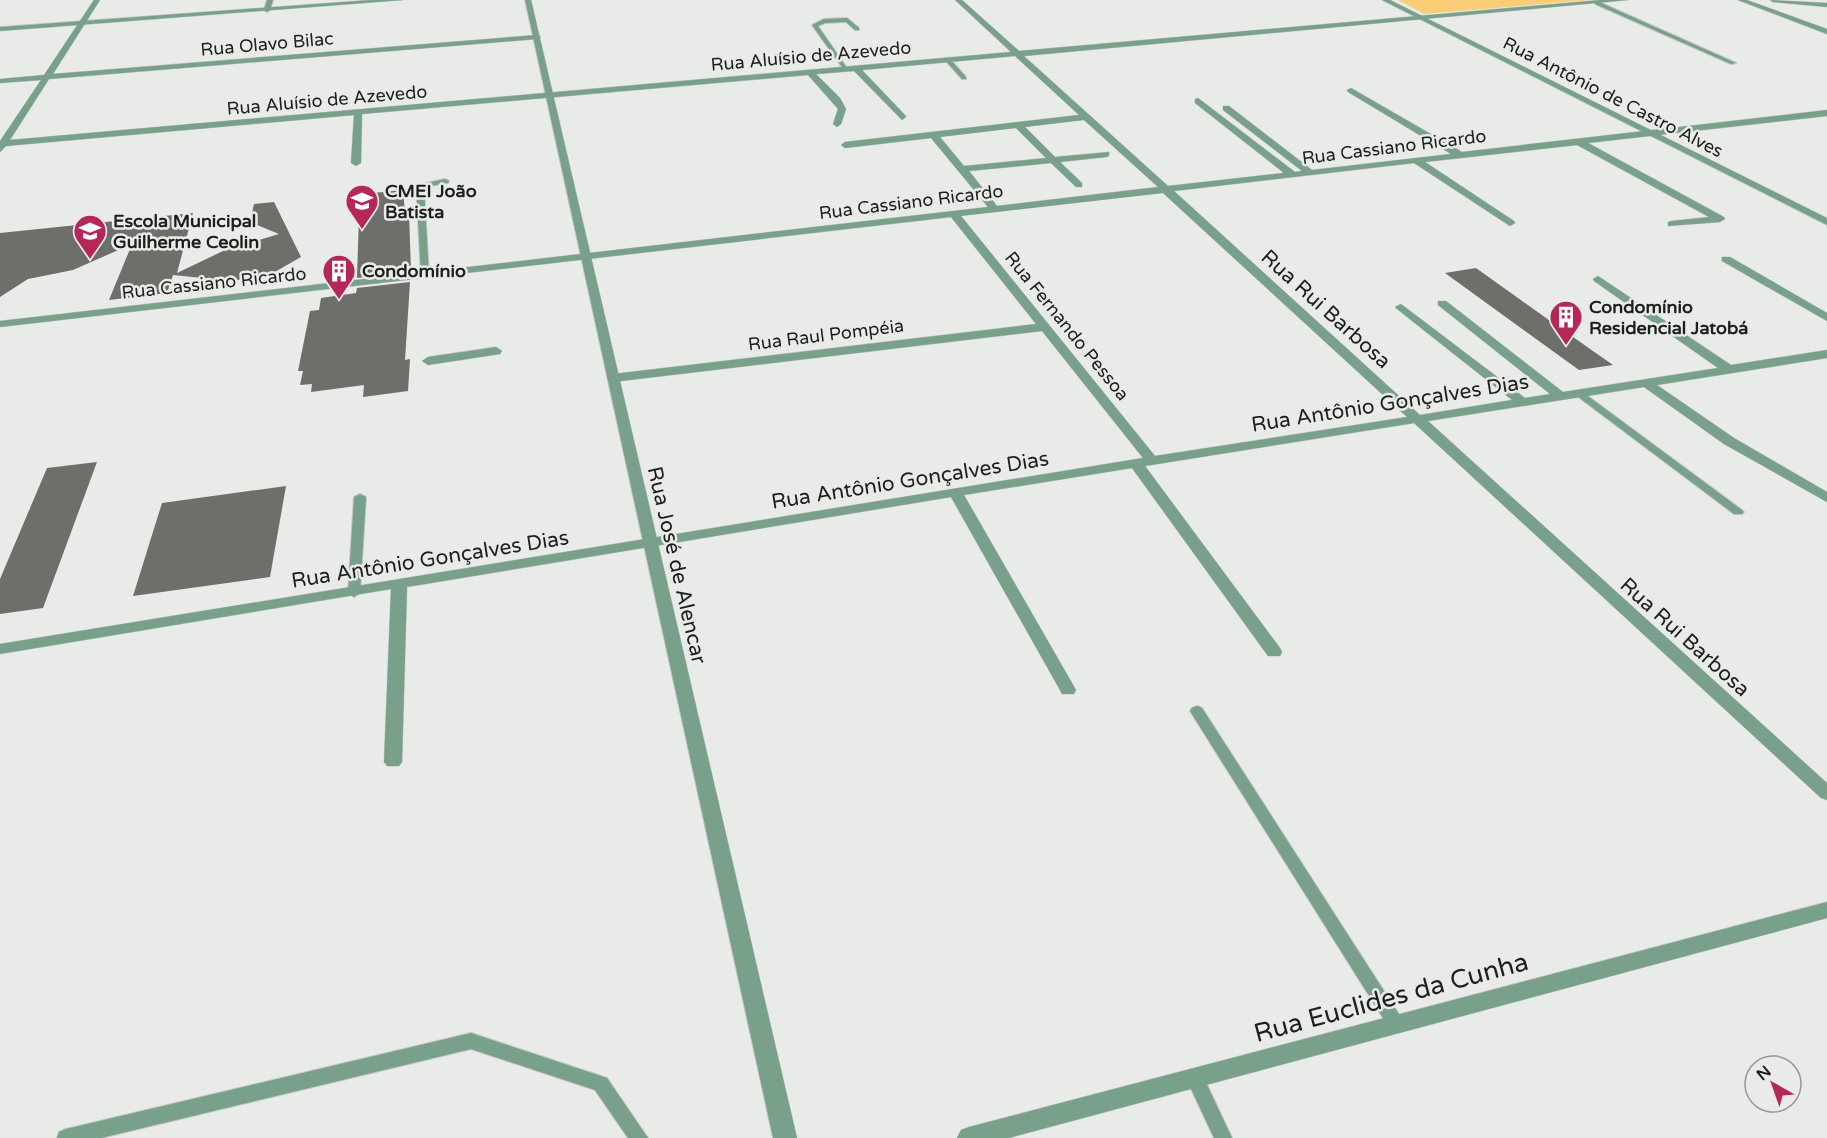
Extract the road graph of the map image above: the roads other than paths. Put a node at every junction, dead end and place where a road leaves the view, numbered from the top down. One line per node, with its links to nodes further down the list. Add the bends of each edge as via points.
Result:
1 (97, 0): 15 (street)
2 (270, 0): 13 (lane)
3 (400, 0): 10 (street)
4 (528, 0): 19 (street, Rua José de Alencar)
5 (958, 0): 20 (street, Rua Rui Barbosa)
6 (1385, 0): 14 (street, Rua Antônio de Castro Alves)
7 (1625, 0): 11 (street, Rua Aluísio de Azevedo)
8 (1741, 0): 18 (street)
9 (1773, 0): 12 (street)
10 (342, 2): 13 (street)
11 (1597, 3): 14 (street, Rua Aluísio de Azevedo); 22 (lane)
12 (1827, 5)
13 (267, 10): 15 (street)
14 (1420, 18): 20 (street, Rua Aluísio de Azevedo); 39 (street, Rua Antônio de Castro Alves)
15 (81, 24): 16 (street); 26 (street)
16 (0, 29)
17 (857, 29): 24 (lane, via 847,20 814,25)
18 (1827, 32)
19 (537, 37): 26 (street, Rua Olavo Bilac); 30 (street, Rua José de Alencar)
20 (1017, 53): 21 (street, Rua Aluísio de Azevedo); 36 (street, Rua Rui Barbosa)
21 (947, 59): 23 (street, Rua Aluísio de Azevedo); 27 (lane)
22 (1732, 63)
23 (855, 67): 24 (street, Rua Aluísio de Azevedo); 35 (street)
24 (844, 68): 25 (street, Rua Aluísio de Azevedo)
25 (810, 72): 30 (street, Rua Aluísio de Azevedo); 37 (street, via 837,100 842,110)
26 (46, 78): 28 (street, Rua Olavo Bilac); 43 (street)
27 (964, 78)
28 (0, 81)
29 (1351, 90): 45 (street)
30 (549, 95): 33 (street, Rua Aluísio de Azevedo); 60 (street, Rua José de Alencar)
31 (1198, 101): 51 (street)
32 (1226, 108): 50 (street)
33 (358, 112): 43 (street, Rua Aluísio de Azevedo); 48 (street)
34 (1827, 113): 39 (street, Rua Cassiano Ricardo)
35 (902, 117)
36 (1086, 117): 38 (street); 54 (street, Rua Rui Barbosa)
37 (837, 124)
38 (1018, 125): 40 (street); 46 (street)
39 (1650, 134): 41 (street, Rua Cassiano Ricardo); 57 (street, Rua Antônio de Castro Alves)
40 (934, 135): 42 (street); 49 (street)
41 (1579, 142): 45 (street, Rua Cassiano Ricardo); 59 (street, via 1720,219)
42 (845, 145)
43 (1, 146)
44 (1106, 154): 46 (street)
45 (1460, 155): 47 (street, Rua Cassiano Ricardo)
46 (1053, 159): 49 (street); 53 (street)
47 (1417, 160): 50 (street, Rua Cassiano Ricardo); 58 (street)
48 (356, 163)
49 (962, 169): 55 (street)
50 (1311, 173): 51 (street, Rua Cassiano Ricardo)
51 (1293, 175): 54 (street, Rua Cassiano Ricardo)
52 (445, 181): 62 (lane, via 420,185)
53 (1079, 185)
54 (1163, 189): 55 (street, Rua Cassiano Ricardo); 78 (street, Rua Rui Barbosa)
55 (994, 208): 56 (street, Rua Cassiano Ricardo)
56 (953, 213): 60 (street, Rua Cassiano Ricardo); 68 (street, Rua Fernando Pessoa)
57 (1827, 222)
58 (1510, 223)
59 (1672, 224)
60 (586, 258): 62 (street, Rua Cassiano Ricardo); 73 (street, Rua José de Alencar)
61 (1726, 259): 66 (street)
62 (425, 275): 67 (street, Rua Cassiano Ricardo)
63 (1598, 279): 72 (street)
64 (1442, 303): 76 (street)
65 (1401, 308): 77 (street)
66 (1827, 318)
67 (0, 324)
68 (1044, 327): 73 (street, Rua Raul Pompéia); 79 (street, Rua Fernando Pessoa)
69 (495, 351): 71 (street)
70 (1827, 354): 72 (street, Rua Antônio Gonçalves Dias)
71 (428, 361)
72 (1730, 370): 74 (street, Rua Antônio Gonçalves Dias)
73 (613, 378): 85 (street, Rua José de Alencar)
74 (1647, 383): 75 (street, Rua Antônio Gonçalves Dias); 83 (street, via 1729,441)
75 (1581, 394): 76 (street, Rua Antônio Gonçalves Dias); 84 (lane)
76 (1563, 397): 77 (street, Rua Antônio Gonçalves Dias)
77 (1522, 403): 78 (street, Rua Antônio Gonçalves Dias)
78 (1419, 420): 79 (street, Rua Antônio Gonçalves Dias); 93 (street, Rua Rui Barbosa)
79 (1153, 462): 80 (street, Rua Antônio Gonçalves Dias)
80 (1137, 465): 81 (street, Rua Antônio Gonçalves Dias); 89 (street)
81 (955, 492): 85 (street, Rua Antônio Gonçalves Dias); 90 (street)
82 (360, 497): 87 (lane)
83 (1827, 498)
84 (1738, 512)
85 (650, 544): 86 (street, Rua Antônio Gonçalves Dias); 99 (street, Rua José de Alencar)
86 (399, 586): 87 (street, Rua Antônio Gonçalves Dias); 92 (street)
87 (354, 593): 88 (street, Rua Antônio Gonçalves Dias)
88 (0, 649)
89 (1274, 652)
90 (1068, 690)
91 (1197, 711): 95 (lane)
92 (393, 762)
93 (1827, 793)
94 (1827, 910): 95 (street, Rua Euclides da Cunha)
95 (1396, 1024): 96 (street, Rua Euclides da Cunha)
96 (1195, 1077): 100 (street, Rua Euclides da Cunha); 101 (lane)
97 (66, 1138): 98 (lane, via 471,1041 601,1084)
98 (639, 1138)
99 (785, 1138)
100 (969, 1138)
101 (1223, 1138)

